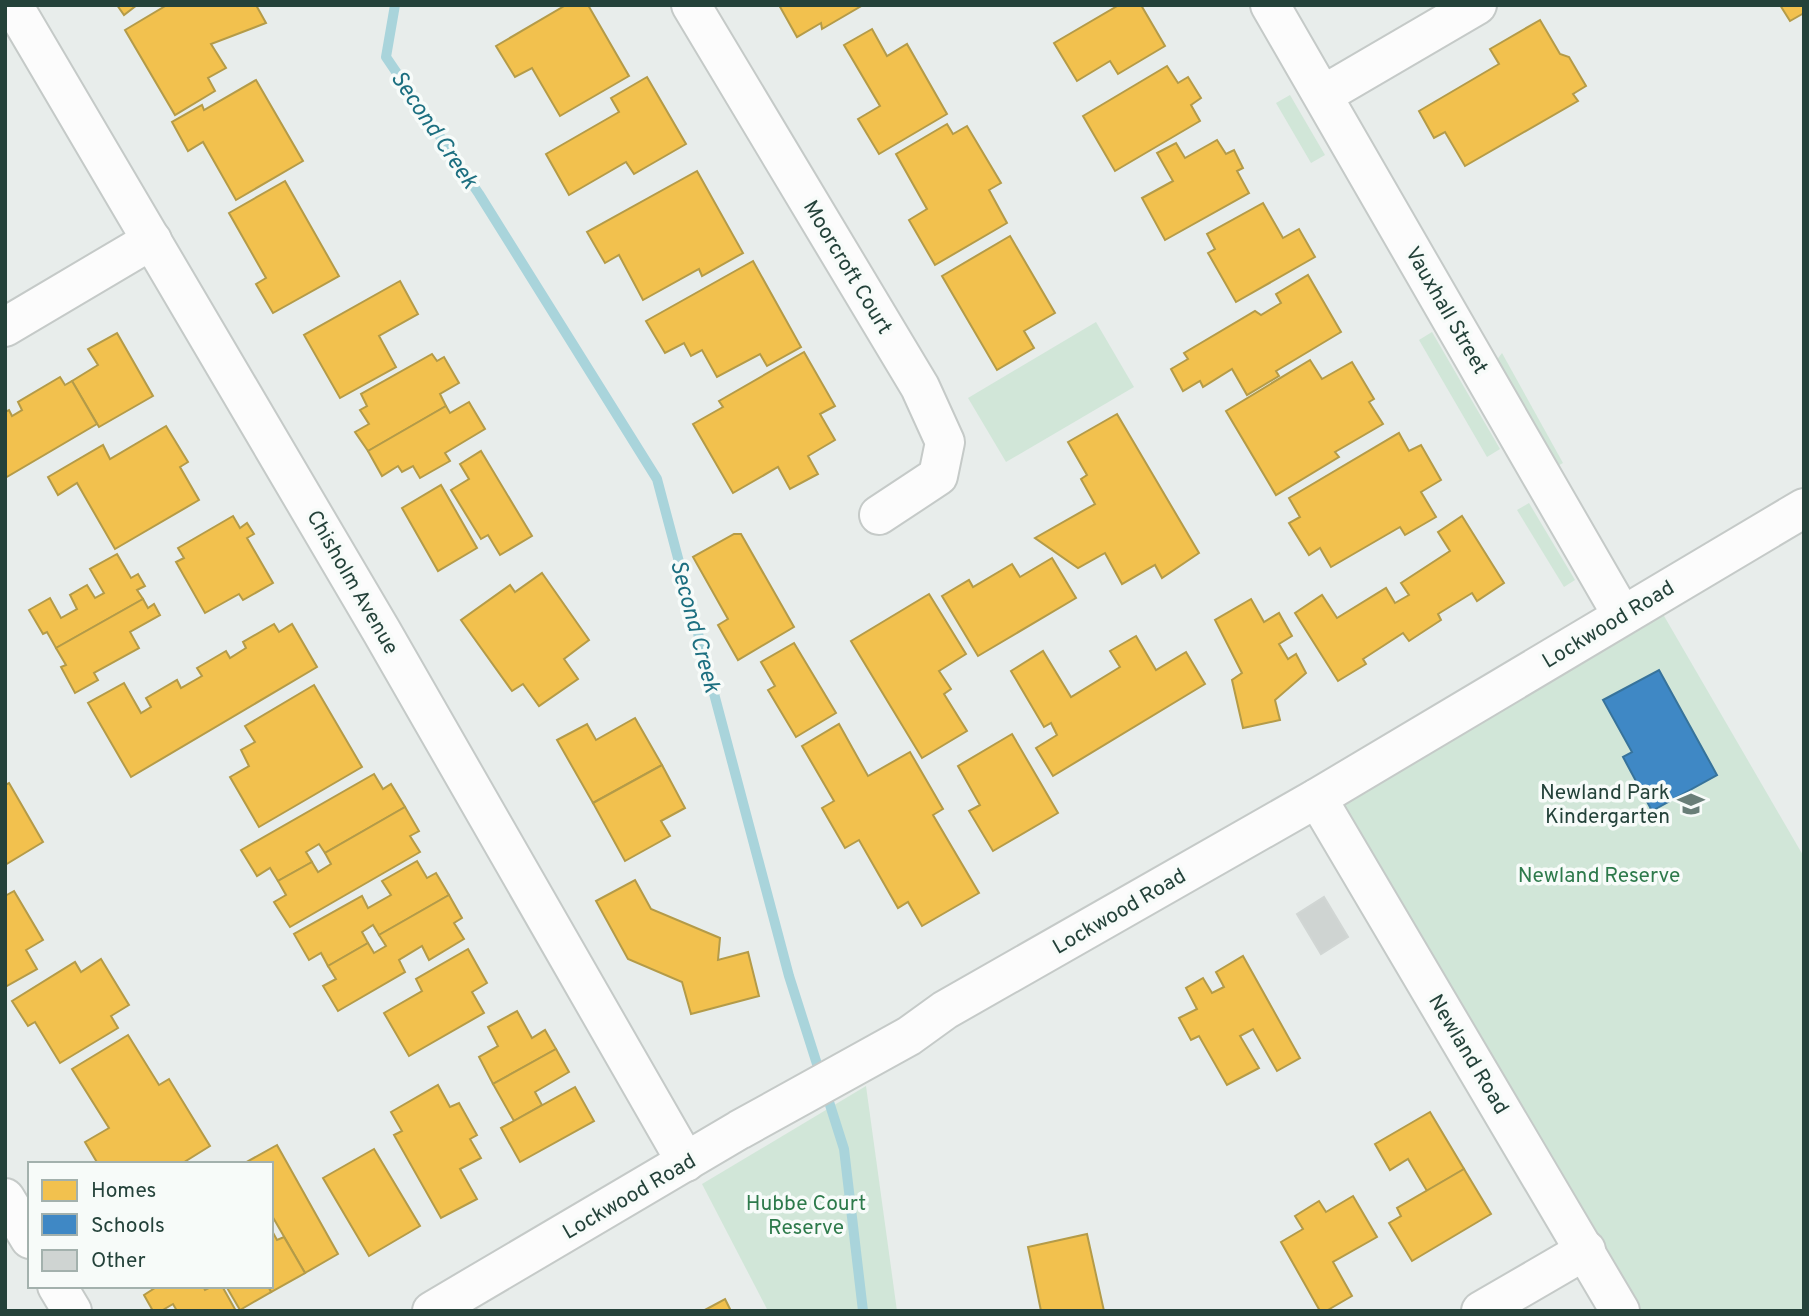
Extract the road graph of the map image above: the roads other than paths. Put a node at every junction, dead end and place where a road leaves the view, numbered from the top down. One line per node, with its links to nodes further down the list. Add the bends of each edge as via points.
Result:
1 (12, 5): 6 (street, Chisholm Avenue)
2 (691, 5): 9 (street, Moorcroft Court, via 920,387 945,442 938,476)
3 (1270, 5): 5 (street, Vauxhall Street)
4 (1477, 5): 5 (street)
5 (1323, 95): 10 (street, Vauxhall Street)
6 (152, 240): 7 (street); 12 (street, Chisholm Avenue)
7 (5, 327)
8 (1804, 508): 10 (street, Lockwood Road)
9 (879, 515)
10 (1622, 615): 11 (street, Lockwood Road)
11 (1317, 798): 12 (street, Lockwood Road); 15 (street, Newland Road)
12 (686, 1162): 18 (street, Lockwood Road)
13 (5, 1198): 14 (street)
14 (28, 1237)
15 (1586, 1250): 19 (street); 20 (street, Newland Road)
16 (59, 1288): 17 (street)
17 (72, 1311)
18 (432, 1311)
19 (1481, 1311)
20 (1620, 1311)

